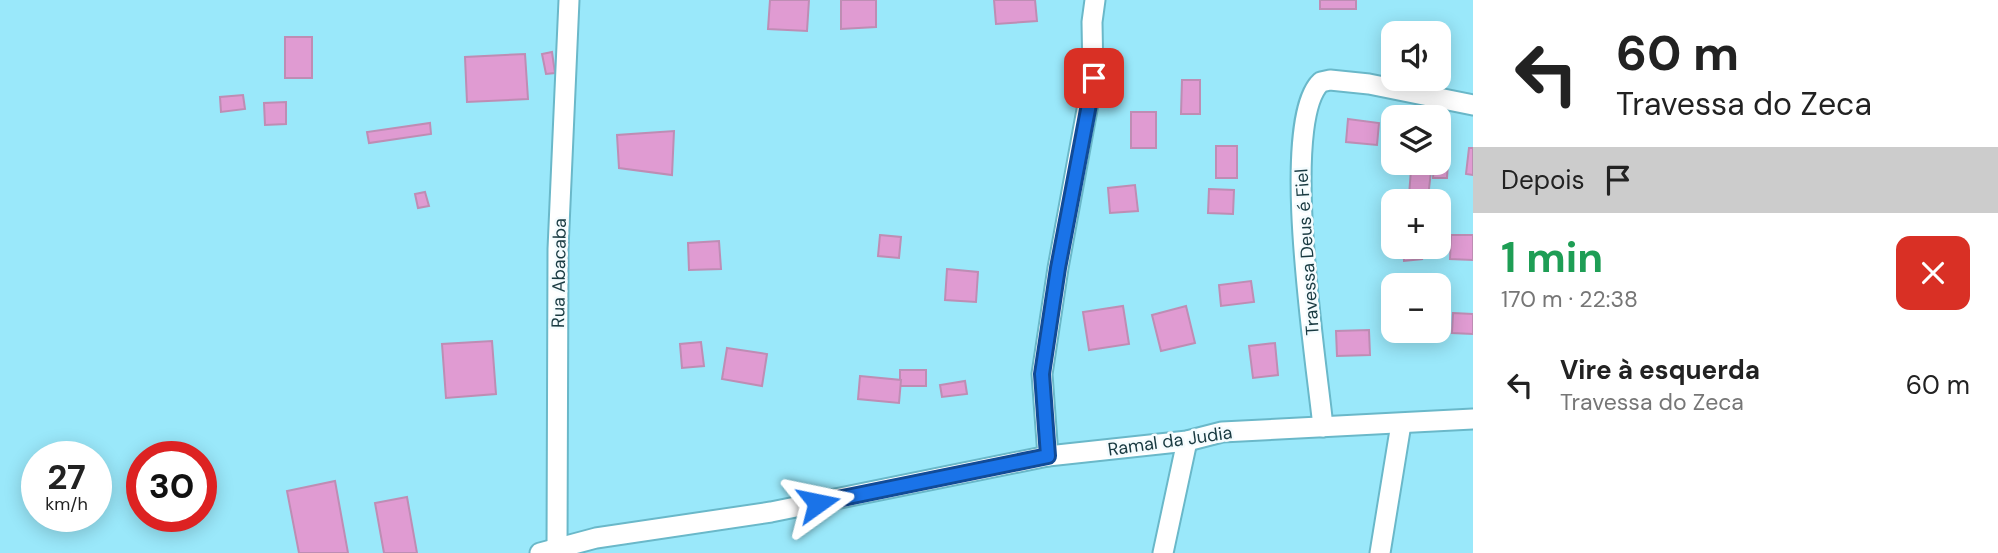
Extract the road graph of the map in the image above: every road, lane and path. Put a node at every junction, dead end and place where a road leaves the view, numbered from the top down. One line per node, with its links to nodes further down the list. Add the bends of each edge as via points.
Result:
1 (569, 0): 9 (street, Rua Abacaba, via 558,249)
2 (1095, 0): 8 (street, via 1091,22 1094,78 1042,374)
3 (1473, 105): 6 (street, Travessa Deus é Fiel, via 1330,80 1321,82 1307,104 1300,143 1300,189)
4 (1473, 419): 5 (street, Ramal da Judia)
5 (1401, 424): 6 (street, Ramal da Judia); 12 (street)
6 (1323, 427): 7 (street, Ramal da Judia, via 1222,432)
7 (1187, 442): 8 (street, Ramal da Judia); 11 (street)
8 (1048, 456): 9 (street, Ramal da Judia, via 771,512 596,538)
9 (558, 550): 10 (street, Ramal da Judia)
10 (540, 553)
11 (1163, 553)
12 (1380, 553)

